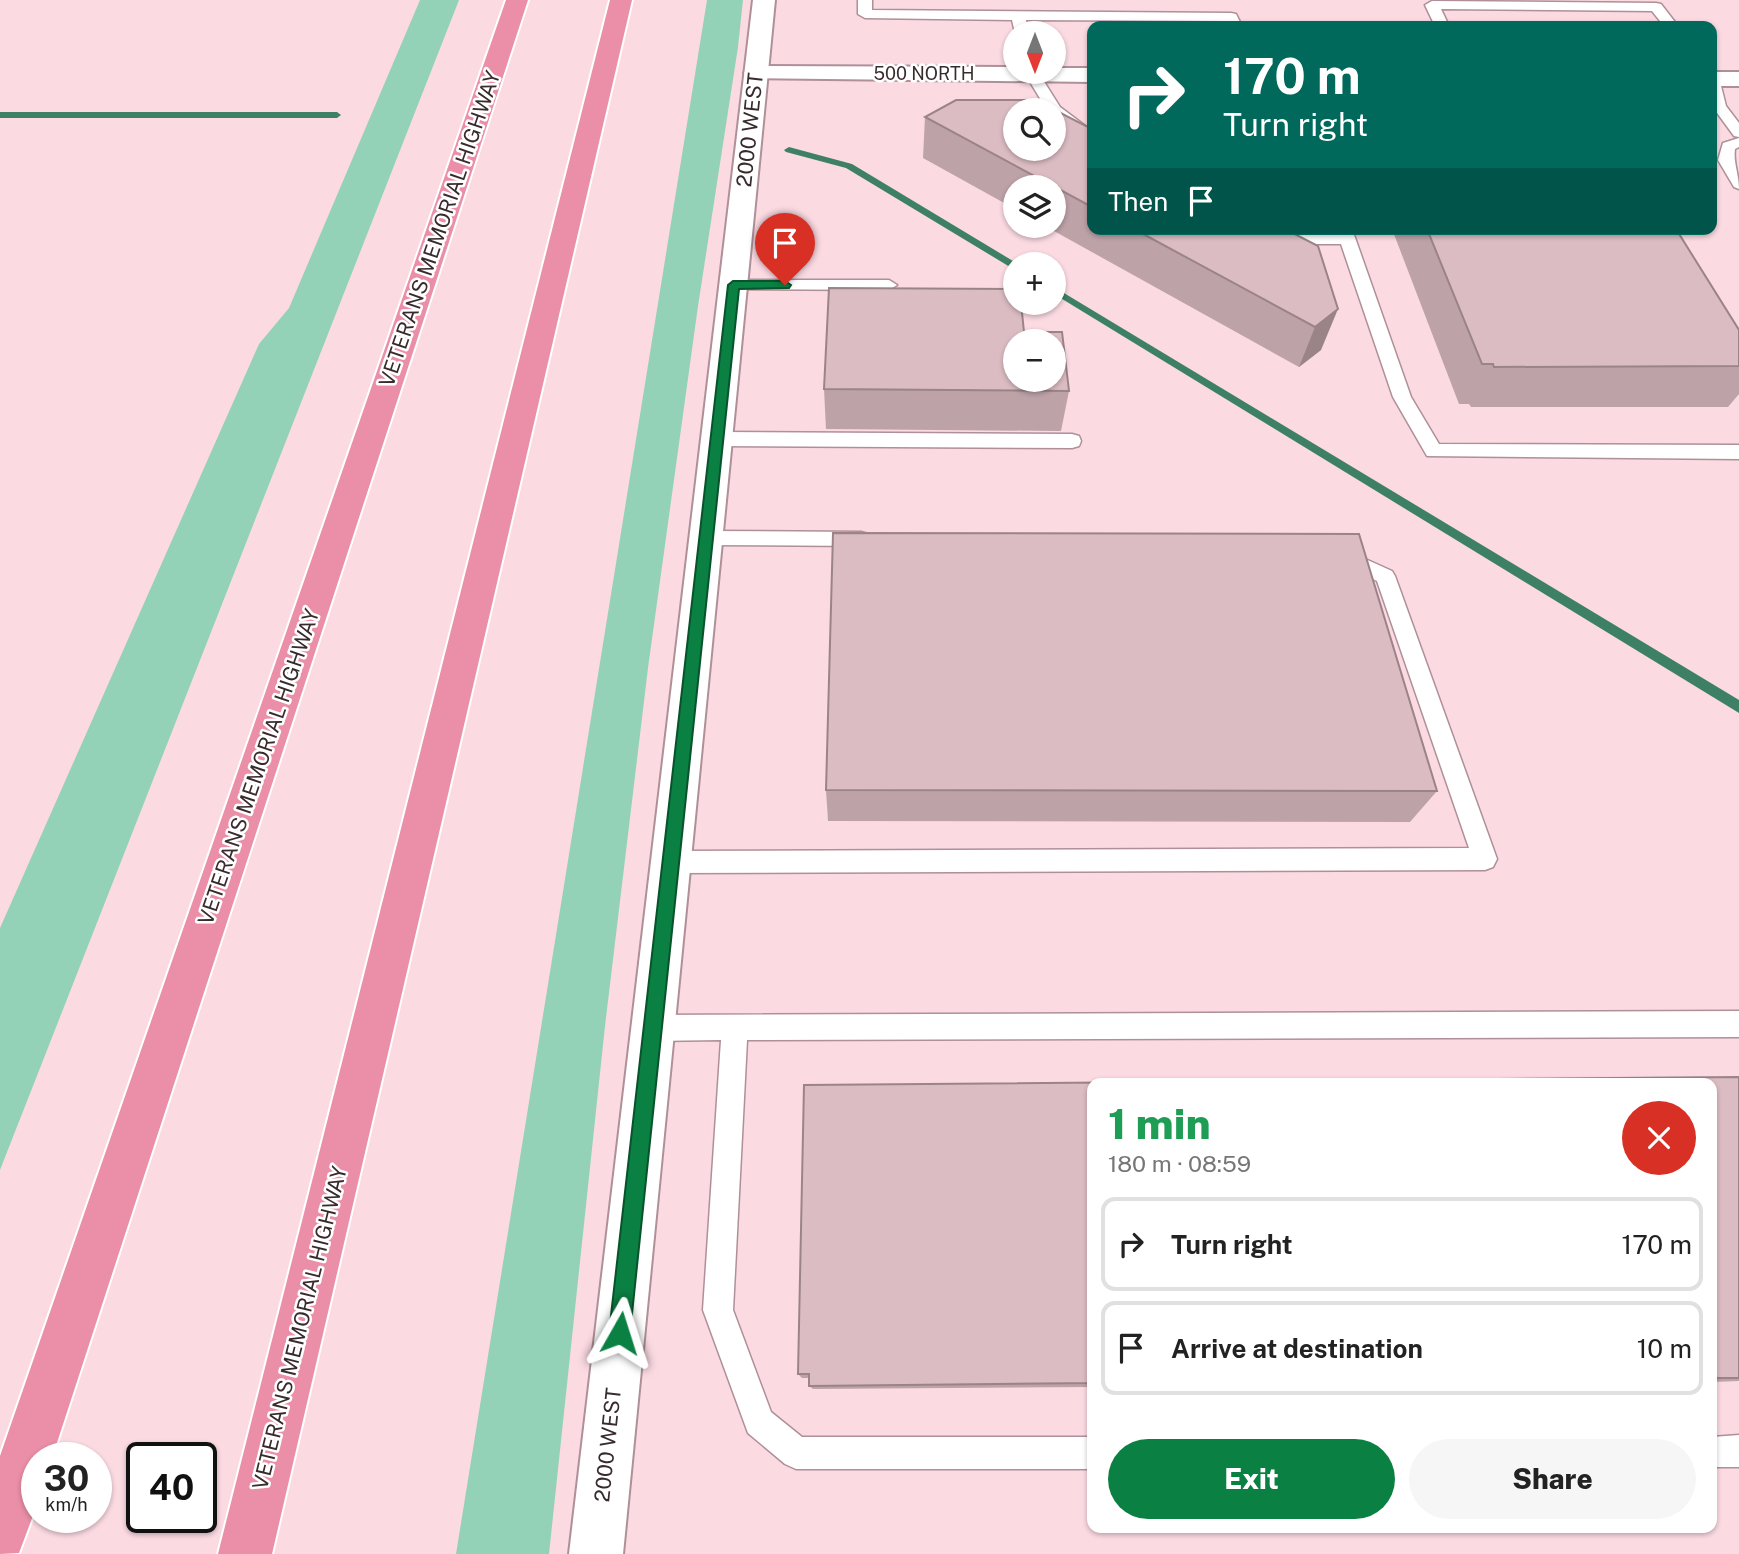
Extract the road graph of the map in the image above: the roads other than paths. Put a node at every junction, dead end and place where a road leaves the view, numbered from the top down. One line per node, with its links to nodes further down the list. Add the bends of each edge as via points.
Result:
1 (517, 0): 44 (highway, VETERANS MEMORIAL HIGHWAY)
2 (621, 0): 45 (highway, VETERANS MEMORIAL HIGHWAY)
3 (764, 0): 14 (street, 2000 WEST)
4 (865, 0): 8 (lane, via 865,14)
5 (1225, 0): 11 (lane)
6 (1430, 3): 7 (lane); 12 (lane)
7 (1653, 3): 13 (lane)
8 (1018, 16): 9 (lane); 10 (lane)
9 (1019, 21)
10 (1197, 21)
11 (1233, 21)
12 (1439, 21)
13 (1667, 21)
14 (756, 73): 15 (street, 500 NORTH); 29 (street, 2000 WEST)
15 (1003, 73)
16 (1066, 74): 17 (street, 500 NORTH)
17 (1087, 75)
18 (1717, 79): 19 (street)
19 (1739, 79)
20 (1037, 84): 23 (lane, via 1051,107)
21 (1717, 98): 22 (lane)
22 (1739, 132)
23 (1087, 134)
24 (1739, 142): 25 (lane, via 1728,146 1726,160)
25 (1739, 184)
26 (1288, 235): 27 (lane, via 1298,239)
27 (1336, 235)
28 (1346, 235): 33 (lane, via 1402,397 1434,451)
29 (733, 285): 30 (lane); 31 (street, 2000 WEST)
30 (888, 285)
31 (717, 439): 32 (lane); 34 (street, 2000 WEST)
32 (1072, 441)
33 (1739, 452)
34 (707, 538): 35 (lane); 37 (street, 2000 WEST)
35 (888, 540)
36 (1318, 547): 37 (lane, via 1385,576 1485,859)
37 (669, 862): 40 (street, 2000 WEST)
38 (1739, 1024): 39 (lane)
39 (735, 1027): 40 (lane); 43 (lane, via 718,1310 759,1422 796,1453)
40 (652, 1028): 46 (street, 2000 WEST)
41 (1717, 1451): 42 (lane)
42 (1739, 1451)
43 (1087, 1453)
44 (0, 1534)
45 (245, 1554)
46 (596, 1554)

